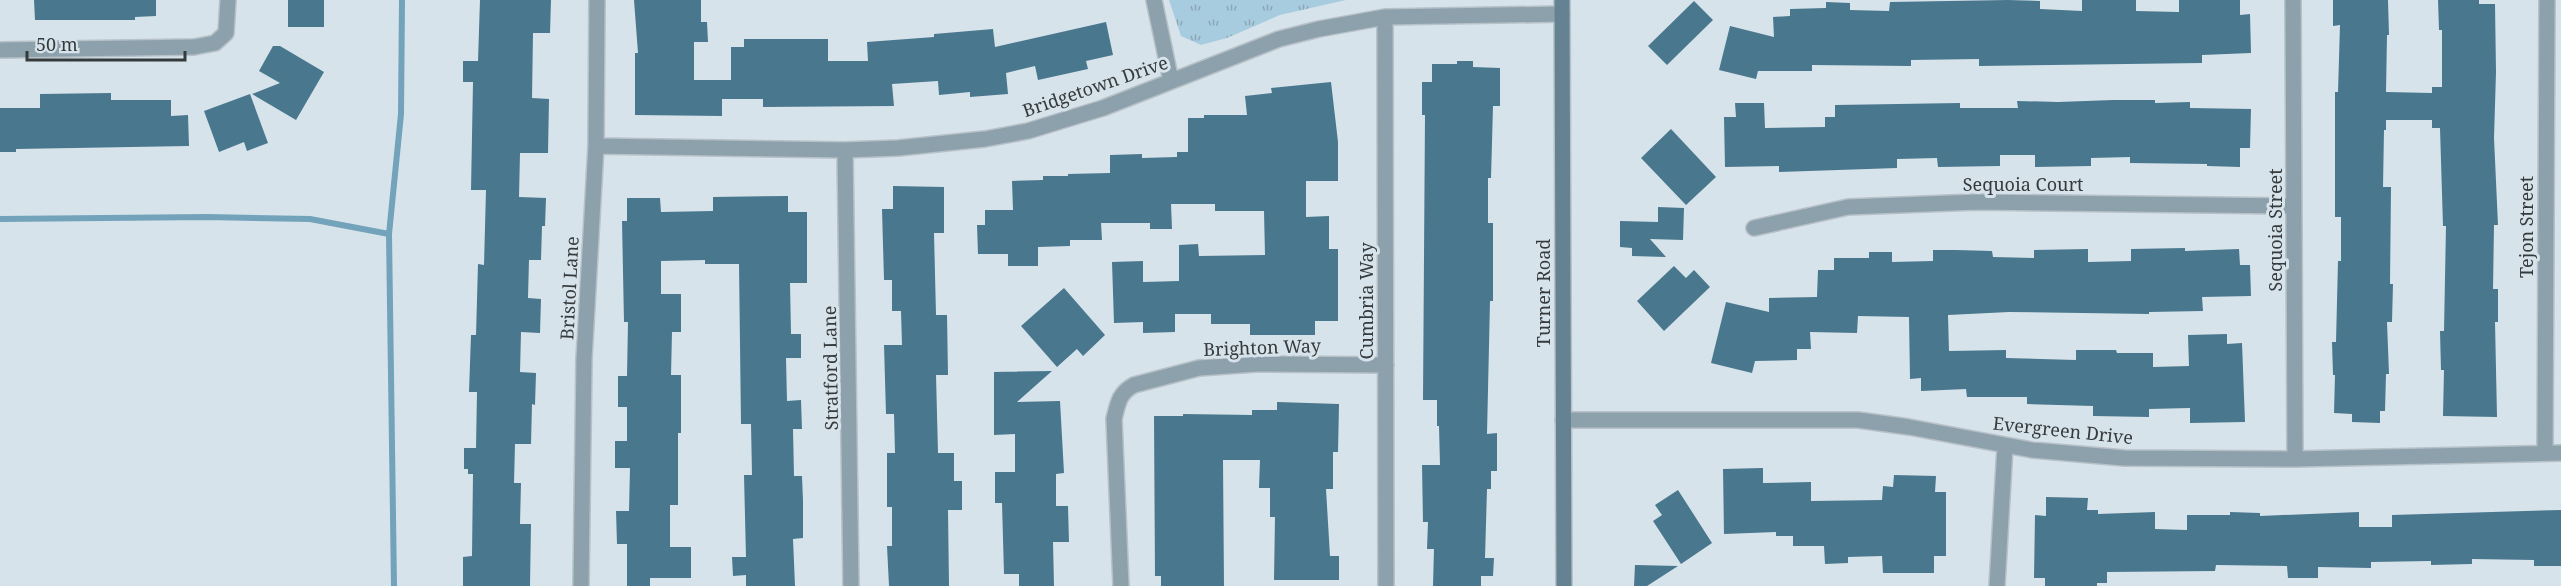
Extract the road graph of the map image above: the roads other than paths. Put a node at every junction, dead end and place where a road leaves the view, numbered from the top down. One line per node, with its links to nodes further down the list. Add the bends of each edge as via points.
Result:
1 (228, 0): 8 (street, via 226,33 215,43 194,47)
2 (597, 0): 10 (street, Bristol Lane)
3 (1154, 0): 9 (street)
4 (2293, 0): 13 (street, Sequoia Street)
5 (2547, 0): 12 (street, Tejon Street)
6 (1562, 7): 7 (street, Bridgetown Drive); 16 (main road, Turner Road)
7 (1385, 17): 9 (street, Bridgetown Drive, via 1279,39); 15 (street, Cumbria Way)
8 (0, 50)
9 (1171, 81): 11 (street, Bridgetown Drive, via 1103,108 1028,131 985,139)
10 (596, 146): 11 (street, Bridgetown Drive); 21 (street, Bristol Lane, via 585,359)
11 (845, 150): 22 (street, Stratford Lane)
12 (2553, 204): 18 (street, Tejon Street)
13 (2294, 206): 14 (street, Sequoia Court, via 1977,202 1848,207); 20 (street, Sequoia Street)
14 (1754, 228)
15 (1386, 365): 23 (street, Brighton Way, via 1256,364 1199,368 1126,390 1119,399 1114,419); 24 (street, Cumbria Way)
16 (1563, 420): 17 (street, Evergreen Drive, via 1858,420); 25 (main road, Turner Road)
17 (2005, 446): 20 (street, Evergreen Drive, via 2124,458); 26 (street)
18 (2545, 453): 19 (street, Evergreen Drive); 20 (street, Evergreen Drive)
19 (2561, 453)
20 (2295, 459)
21 (581, 582)
22 (851, 586)
23 (1121, 586)
24 (1386, 586)
25 (1564, 586)
26 (1997, 586)

